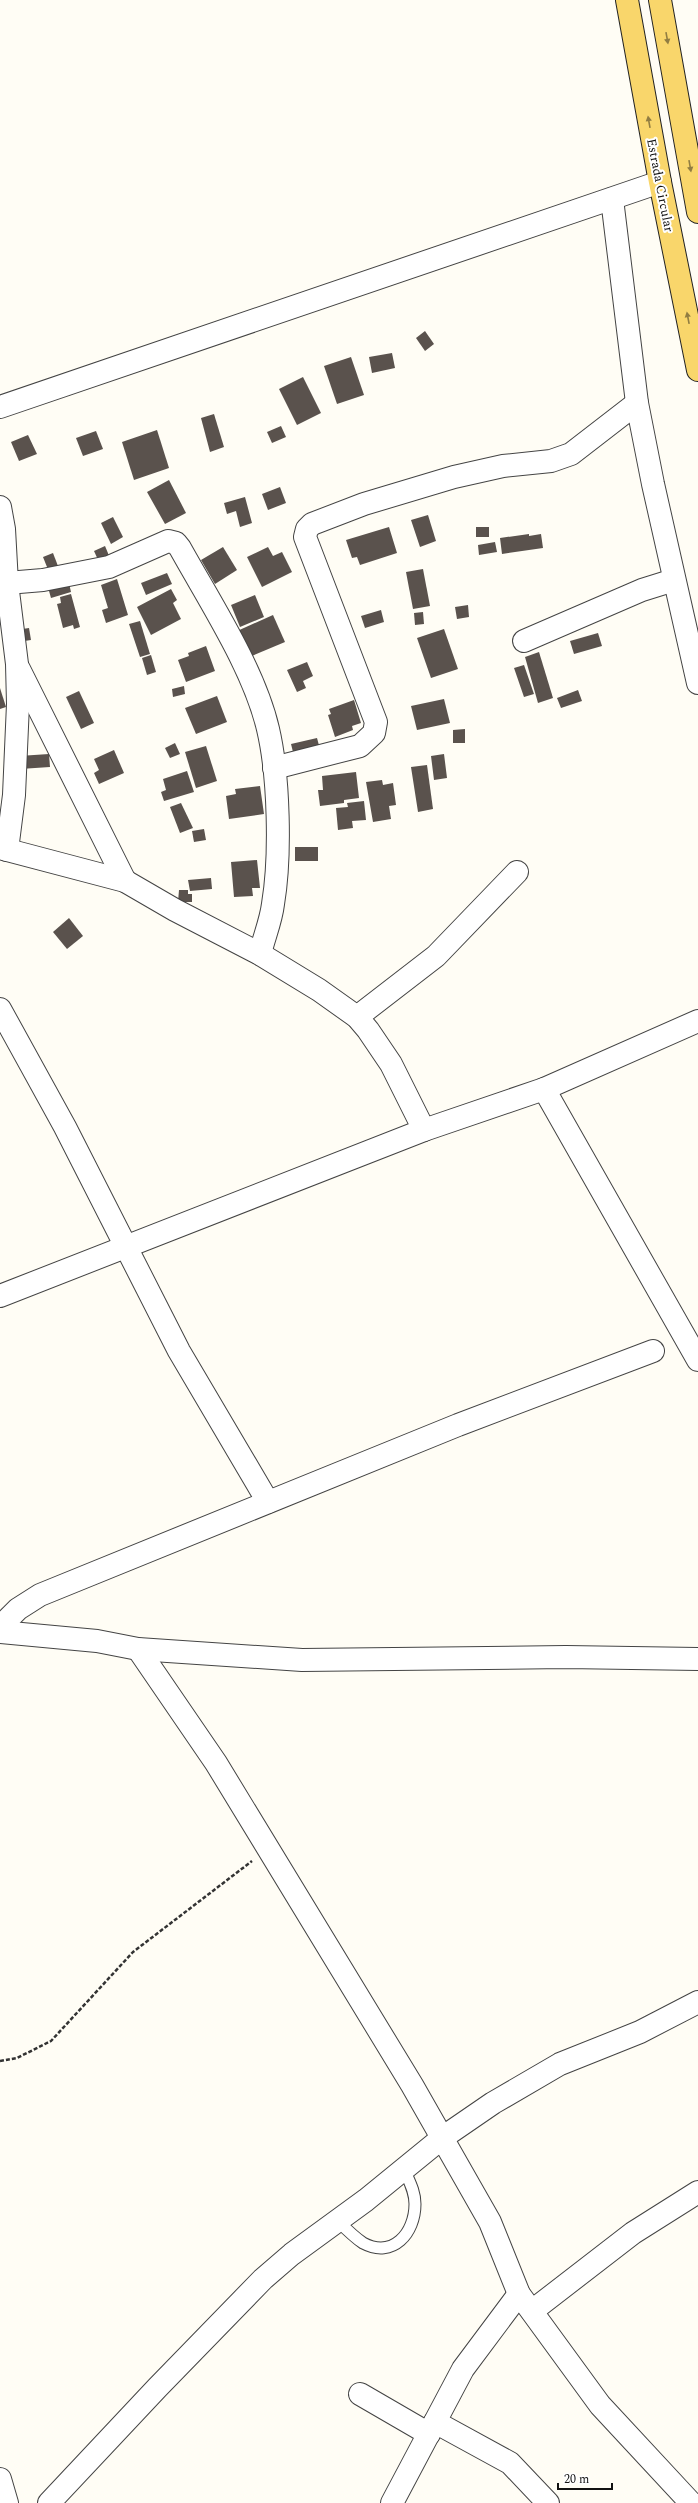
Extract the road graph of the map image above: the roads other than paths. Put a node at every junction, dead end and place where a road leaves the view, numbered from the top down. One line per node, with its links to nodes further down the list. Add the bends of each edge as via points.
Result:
1 (627, 0): 3 (main road, Estrada Circular, one-way to 1)
2 (660, 0): 5 (main road, one-way to 5)
3 (660, 182): 4 (street); 6 (main road, Estrada Circular, one-way to 3)
4 (612, 199): 7 (street); 8 (street)
5 (698, 212)
6 (698, 370)
7 (637, 403): 10 (street); 15 (street, via 571,454 551,462 503,466 454,477 364,504 312,524 307,529 305,537 376,722 374,733 360,746)
8 (0, 407)
9 (0, 507): 11 (street)
10 (674, 580): 12 (street, via 629,595); 14 (street)
11 (7, 583): 13 (street); 15 (street, via 43,580 108,567 168,541 176,543 221,619 254,690 268,729)
12 (524, 641)
13 (17, 664): 16 (street, via 14,795); 18 (street)
14 (698, 683)
15 (274, 768): 19 (street, via 278,850 273,904)
16 (4, 849): 18 (street)
17 (518, 872): 21 (street, via 436,956)
18 (124, 881): 19 (street)
19 (260, 954): 21 (street)
20 (0, 1009): 25 (street, via 65,1127)
21 (357, 1017): 24 (street, via 391,1064)
22 (698, 1021): 23 (street)
23 (544, 1089): 24 (street); 28 (street)
24 (424, 1130): 25 (street)
25 (126, 1247): 26 (street); 29 (street, via 179,1352)
26 (0, 1296)
27 (653, 1351): 29 (street, via 458,1425)
28 (698, 1360)
29 (268, 1502): 30 (street, via 40,1595 18,1609)
30 (0, 1627)
31 (0, 1632): 32 (street, via 96,1641)
32 (138, 1649): 33 (street, via 302,1660 566,1657); 35 (street, via 216,1763)
33 (698, 1659)
34 (698, 2002): 35 (street, via 640,2032 560,2064 493,2103)
35 (442, 2138): 36 (street); 39 (street, via 490,2222)
36 (404, 2169): 38 (street); 38 (lane, via 413,2189 415,2205 411,2228 402,2240 386,2248 364,2243)
37 (698, 2192): 39 (street)
38 (338, 2221): 45 (street, via 292,2254 263,2279)
39 (526, 2303): 41 (street, via 463,2368); 48 (street, via 600,2405)
40 (360, 2394): 41 (street)
41 (432, 2428): 46 (street); 47 (street, via 510,2463)
42 (0, 2479): 44 (street)
43 (698, 2493): 48 (street)
44 (6, 2503)
45 (49, 2503)
46 (392, 2503)
47 (548, 2503)
48 (692, 2503)

